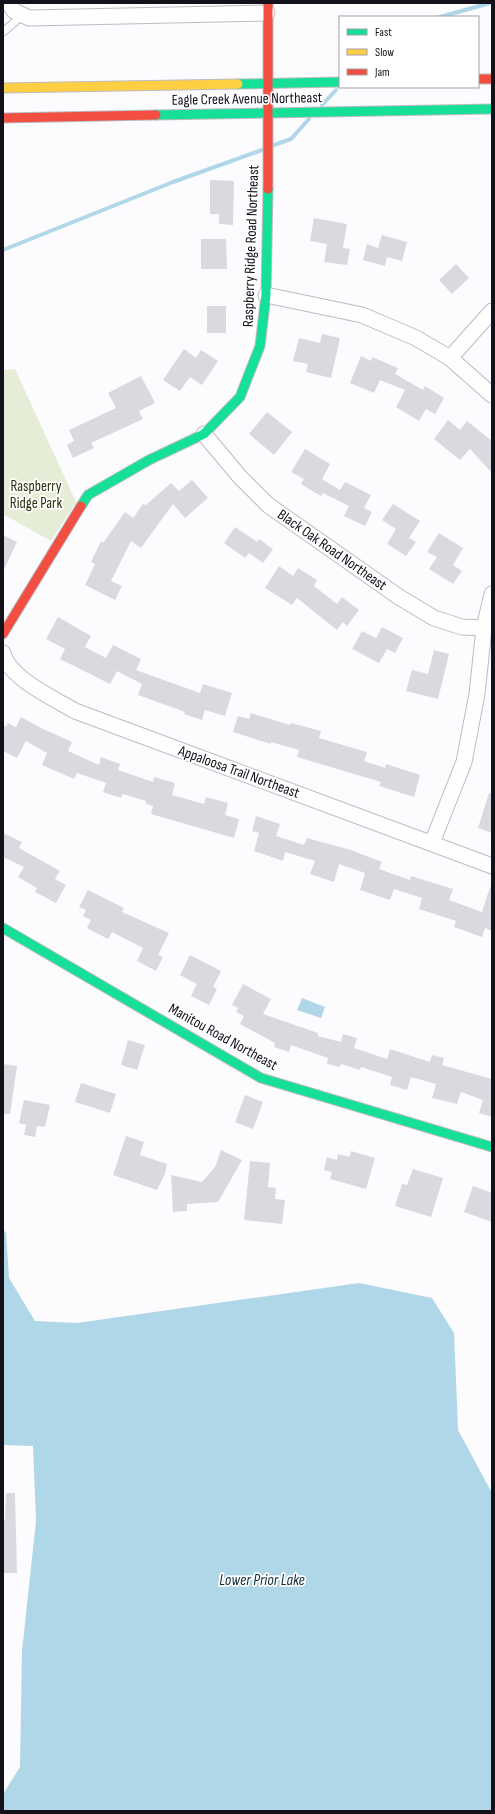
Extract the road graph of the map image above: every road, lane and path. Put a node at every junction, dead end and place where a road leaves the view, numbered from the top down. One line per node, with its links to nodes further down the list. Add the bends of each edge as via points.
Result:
1 (9, 3): 3 (street, via 14,11)
2 (268, 8): 3 (street, via 29,18); 8 (street, Raspberry Ridge Road Northeast)
3 (23, 15): 4 (lane)
4 (3, 32)
5 (479, 79): 6 (street)
6 (492, 79)
7 (339, 82): 8 (street, Eagle Creek Avenue Northeast)
8 (268, 83): 9 (street, Eagle Creek Avenue Northeast); 11 (street, Raspberry Ridge Road Northeast)
9 (3, 88)
10 (492, 109): 11 (street, Eagle Creek Avenue Northeast)
11 (267, 113): 12 (street, Eagle Creek Avenue Northeast); 13 (street, Raspberry Ridge Road Northeast)
12 (3, 118)
13 (266, 295): 15 (street, via 362,315 416,338); 17 (street, Raspberry Ridge Road Northeast, via 260,346 240,397)
14 (492, 311): 15 (street)
15 (450, 358): 16 (street)
16 (492, 395)
17 (204, 434): 19 (street, Black Oak Road Northeast, via 240,477 268,505 400,597 434,618 462,627); 20 (street, Raspberry Ridge Road Northeast, via 149,460 88,495)
18 (492, 594): 19 (street)
19 (484, 628): 22 (street, via 477,694 464,762)
20 (3, 634)
21 (3, 653): 22 (street, Appaloosa Trail Northeast, via 5,660 24,680 75,711)
22 (432, 843): 23 (street, Appaloosa Trail Northeast)
23 (492, 866)
24 (3, 928): 25 (street, Manitou Road Northeast, via 261,1078)
25 (492, 1147)

